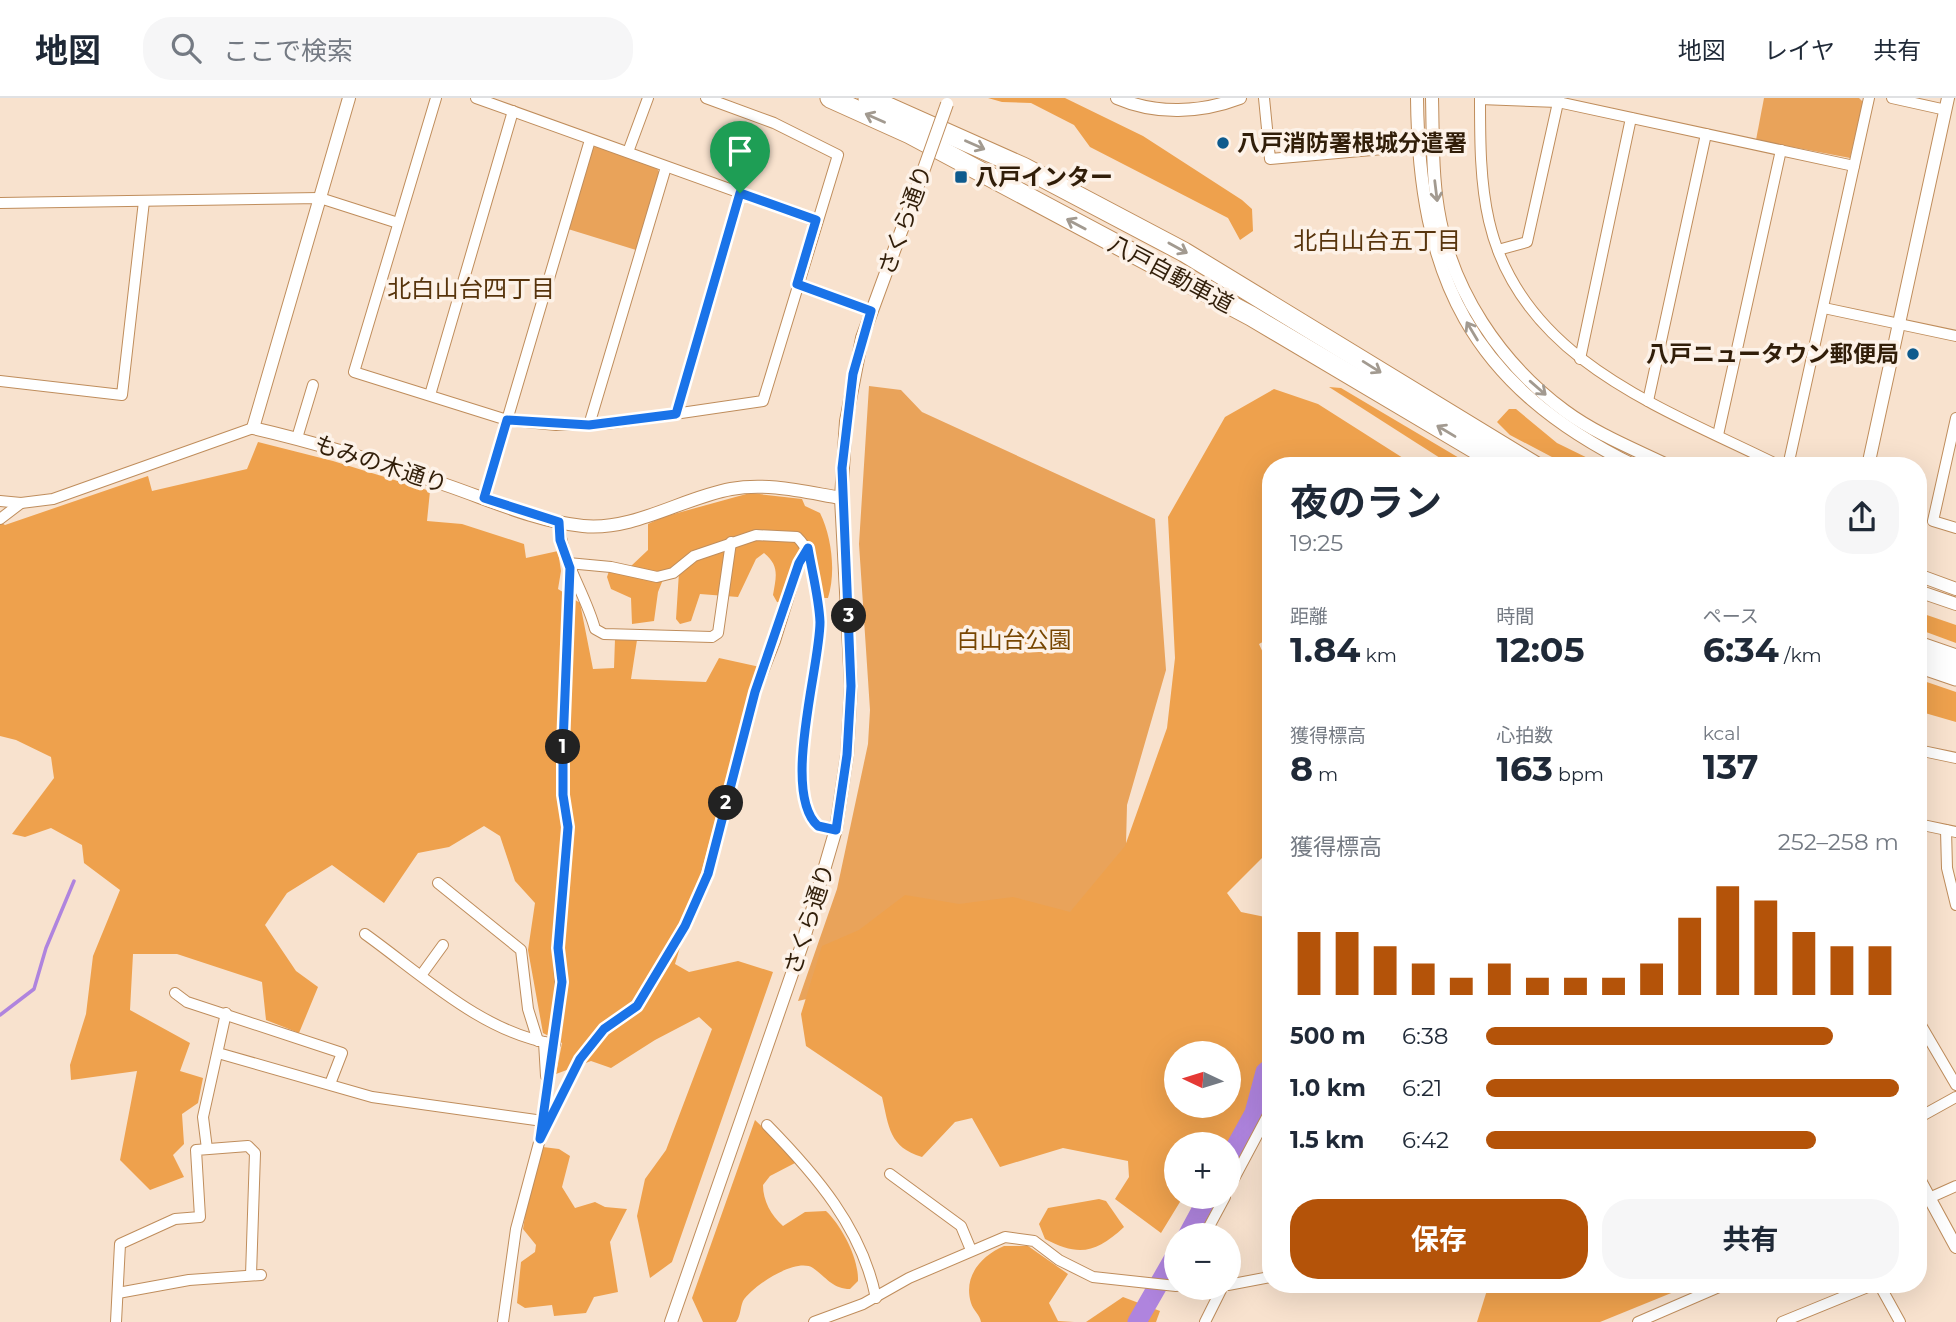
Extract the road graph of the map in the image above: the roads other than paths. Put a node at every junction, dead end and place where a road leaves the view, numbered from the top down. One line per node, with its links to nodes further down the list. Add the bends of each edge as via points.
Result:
1 (349, 98): 28 (street)
2 (436, 98): 32 (street)
3 (476, 98): 18 (street)
4 (648, 98): 24 (street)
5 (706, 98): 31 (street, via 774,123 838,155)
6 (830, 98): 51 (highway, 八戸自動車道, one-way to 6, via 1251,316 910,134)
7 (868, 98): 52 (highway, 八戸自動車道, one-way to 52, via 1023,167 1184,251)
8 (1117, 98): 9 (street, via 1144,107 1185,110)
9 (1240, 98)
10 (1264, 98): 22 (street, via 1270,159)
11 (1417, 98): 22 (street)
12 (1432, 98): 54 (street, one-way to 54, via 1438,212 1467,297 1484,326 1534,386 1567,412)
13 (1869, 98): 25 (street)
14 (1892, 98): 17 (street)
15 (1559, 100): 19 (street); 33 (street, via 1527,242); 33 (street, via 1480,99 1484,198)
16 (948, 101): 36 (street, さくら通り, bridge)
17 (1947, 104): 37 (street)
18 (513, 111): 21 (street); 42 (street)
19 (1631, 118): 20 (street); 39 (street)
20 (1706, 134): 23 (street); 43 (street)
21 (590, 140): 24 (street); 46 (street)
22 (1417, 146): 53 (street, one-way to 22, via 1546,413 1493,362 1473,334 1433,247)
23 (1781, 150): 25 (street); 49 (street)
24 (628, 152): 26 (street)
25 (1854, 166): 35 (street)
26 (666, 167): 27 (street); 47 (street)
27 (740, 193): 31 (street); 44 (street)
28 (320, 198): 29 (street); 32 (street); 48 (street)
29 (144, 201): 30 (street); 40 (street, via 122,395)
30 (0, 203)
31 (816, 220): 34 (street)
32 (398, 223): 42 (street, via 354,372)
33 (1498, 250): 39 (street, via 1537,317)
34 (797, 284): 36 (street); 44 (street, via 763,401)
35 (1824, 308): 37 (street); 56 (street)
36 (871, 311): 59 (street, さくら通り, via 853,374)
37 (1900, 323): 38 (street); 57 (street)
38 (1956, 336)
39 (1580, 359): 43 (street)
40 (0, 381)
41 (313, 385): 50 (street)
42 (430, 396): 46 (street)
43 (1648, 401): 49 (street)
44 (676, 414): 47 (street)
45 (1956, 418): 64 (street, via 1933,521)
46 (507, 420): 47 (street); 58 (street)
47 (589, 425)
48 (253, 428): 50 (street, もみの木通り); 61 (street, via 52,499)
49 (1718, 435): 55 (street)
50 (298, 438): 58 (street, もみの木通り)
51 (1489, 457)
52 (1520, 457)
53 (1618, 457)
54 (1652, 457)
55 (1762, 457)
56 (1790, 457)
57 (1870, 457)
58 (484, 498): 63 (street, もみの木通り)
59 (841, 498): 63 (street, もみの木通り, via 750,486 706,495 623,523 586,526); 79 (street, さくら通り, via 851,686)
60 (0, 501): 61 (street)
61 (21, 503): 62 (street)
62 (0, 519)
63 (559, 522): 67 (street)
64 (1956, 528)
65 (732, 542): 66 (street, via 776,534 797,537); 67 (street, via 657,577 611,567); 67 (street, via 718,633 712,637 604,634 595,629)
66 (808, 548): 79 (street, via 820,625 805,734 806,809 818,826); 98 (street, via 755,692 708,874 685,926 637,1006 604,1029 580,1059)
67 (569, 565): 89 (street, via 563,745 568,827 558,948 562,982)
68 (1927, 578): 69 (street)
69 (1956, 589)
70 (1927, 594): 71 (street)
71 (1956, 604)
72 (1927, 649): 73 (highway)
73 (1956, 659)
74 (1927, 666): 75 (highway)
75 (1956, 676)
76 (1927, 752): 77 (street)
77 (1956, 758)
78 (1927, 826): 80 (street)
79 (836, 830): 119 (street, さくら通り, via 802,945)
80 (1951, 831): 82 (street, via 1947,868)
81 (438, 883): 89 (street, via 521,950 528,1009)
82 (1956, 905)
83 (365, 934): 85 (street)
84 (443, 945): 85 (street)
85 (422, 974): 89 (street, via 473,1011)
86 (175, 993): 87 (street, via 187,1002)
87 (226, 1013): 90 (street); 91 (street, via 342,1053)
88 (1927, 1035): 92 (street)
89 (546, 1042): 95 (street)
90 (218, 1053): 91 (street); 99 (street, via 203,1117)
91 (330, 1084): 95 (street, via 372,1097)
92 (1956, 1085)
93 (1956, 1097): 94 (street)
94 (1927, 1113)
95 (543, 1121): 98 (street)
96 (767, 1125): 114 (street, via 806,1165 842,1214 872,1278)
97 (1262, 1126): 100 (street)
98 (540, 1139): 118 (street, via 516,1228)
99 (207, 1149): 110 (street, via 196,1150 200,1217 174,1219 120,1244); 110 (street, via 248,1146 255,1153 256,1275 189,1280)
100 (1241, 1166)
101 (890, 1174): 106 (street, via 961,1226)
102 (1956, 1186): 103 (street)
103 (1927, 1199)
104 (1927, 1204): 105 (street)
105 (1956, 1247)
106 (971, 1250): 108 (street, via 1004,1237 1024,1237 1093,1277); 114 (street)
107 (1262, 1279): 109 (street)
108 (1164, 1283)
109 (1241, 1283)
110 (118, 1293): 117 (street)
111 (1706, 1293): 122 (street)
112 (1854, 1293): 116 (street)
113 (1882, 1293): 125 (street)
114 (876, 1298): 120 (street)
115 (1216, 1300): 121 (street)
116 (1811, 1310): 123 (street); 124 (street)
117 (117, 1322)
118 (503, 1322)
119 (671, 1322)
120 (816, 1322)
121 (1205, 1322)
122 (1638, 1322)
123 (1782, 1322)
124 (1816, 1322)
125 (1900, 1322)

